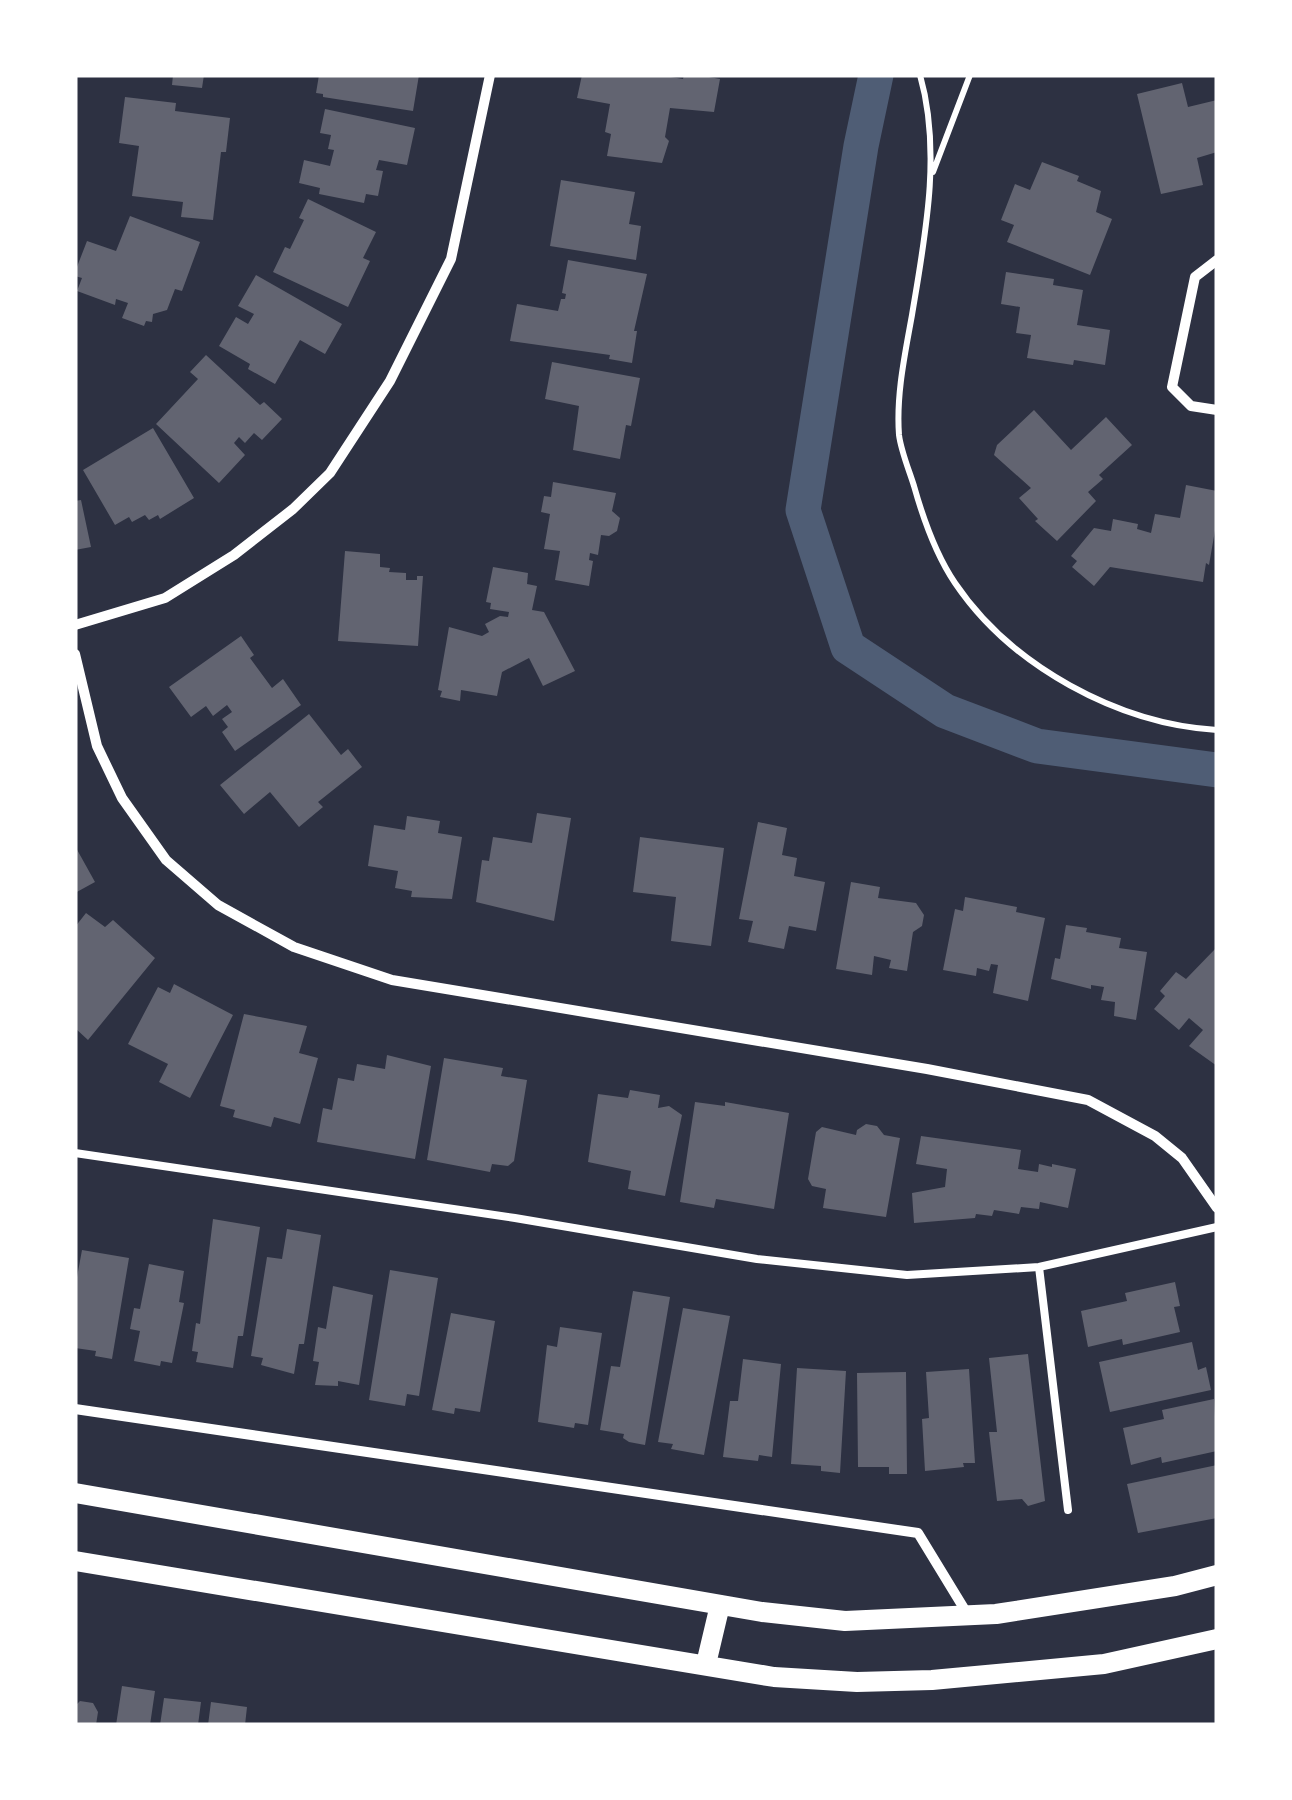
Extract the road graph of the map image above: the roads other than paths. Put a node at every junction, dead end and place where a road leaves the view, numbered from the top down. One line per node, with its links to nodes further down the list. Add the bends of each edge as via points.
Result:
1 (490, 75): 4 (street, via 452,259 390,380 330,473 234,555 165,598)
2 (1217, 260): 3 (street, via 1195,276 1172,387 1191,406)
3 (1217, 410)
4 (75, 626)
5 (75, 654): 7 (street, via 96,746 122,798 166,860 218,905 294,947 392,980 1088,1100 1182,1158)
6 (75, 1153): 9 (lane, via 757,1259 907,1275)
7 (1217, 1208)
8 (1217, 1227): 9 (lane)
9 (1039, 1267): 12 (lane)
10 (75, 1409): 16 (street, via 918,1533)
11 (75, 1494): 15 (main road)
12 (1068, 1510)
13 (75, 1561): 18 (main road)
14 (1217, 1575): 16 (main road)
15 (720, 1605): 16 (main road, via 845,1621); 18 (main road)
16 (969, 1616)
17 (1217, 1639): 18 (main road, via 1104,1664 932,1680 774,1677)
18 (706, 1664)

